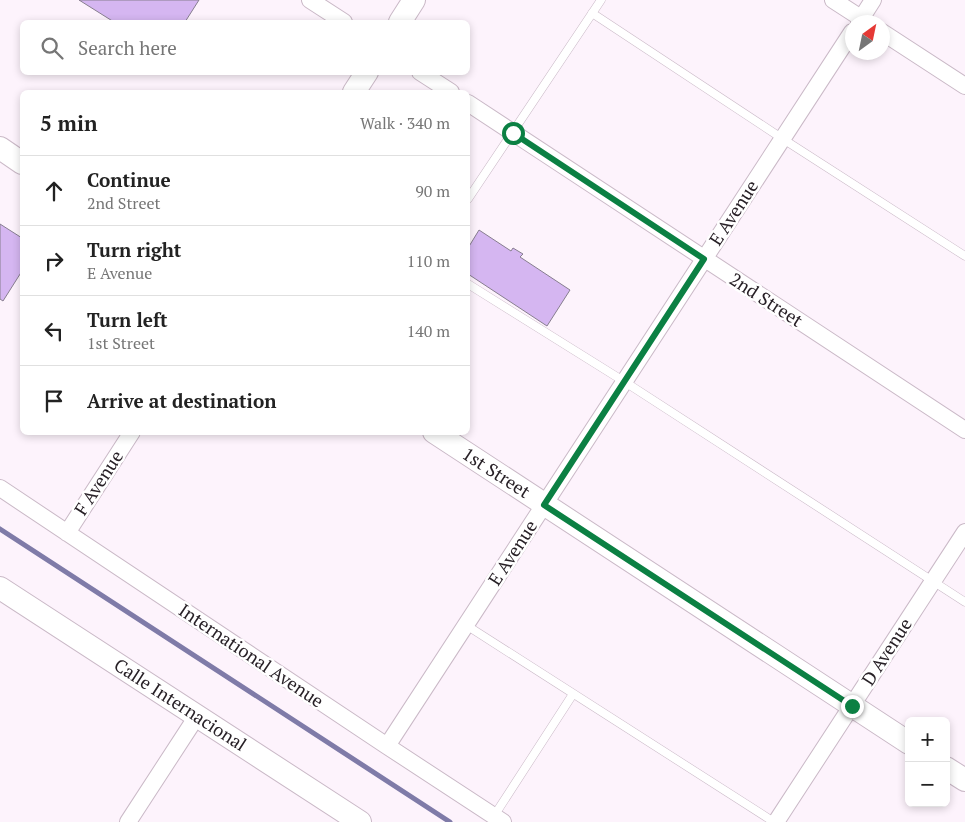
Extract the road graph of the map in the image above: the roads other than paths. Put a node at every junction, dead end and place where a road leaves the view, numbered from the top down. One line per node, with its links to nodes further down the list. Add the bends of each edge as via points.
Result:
1 (310, 0): 9 (street)
2 (414, 0): 10 (street)
3 (601, 0): 6 (lane)
4 (833, 0): 7 (street)
5 (874, 0): 8 (street, E Avenue)
6 (592, 13): 19 (lane); 20 (lane)
7 (850, 15)
8 (865, 15)
9 (341, 20)
10 (401, 20)
11 (890, 37): 15 (street)
12 (845, 46): 20 (street, E Avenue)
13 (365, 75): 16 (street)
14 (425, 75): 17 (street)
15 (965, 86)
16 (355, 90)
17 (448, 90)
18 (470, 104): 19 (street, 2nd Street)
19 (513, 133): 23 (lane); 25 (street, 2nd Street)
20 (783, 138): 24 (lane); 25 (street, E Avenue)
21 (0, 148): 22 (street)
22 (20, 162)
23 (470, 196)
24 (965, 256)
25 (704, 259): 27 (street, E Avenue); 28 (street, 2nd Street)
26 (470, 285): 27 (lane)
27 (625, 382): 32 (street, E Avenue); 35 (lane)
28 (965, 430)
29 (130, 435): 34 (street, F Avenue)
30 (439, 435): 32 (street, 1st Street)
31 (0, 488): 34 (street, International Avenue)
32 (544, 505): 38 (street, E Avenue); 40 (street, 1st Street)
33 (965, 532): 35 (street, D Avenue)
34 (67, 533): 43 (street, International Avenue)
35 (933, 581): 37 (lane); 40 (street, D Avenue)
36 (0, 588): 41 (street, Calle Internacional)
37 (965, 602)
38 (466, 625): 39 (lane); 43 (street, E Avenue)
39 (573, 694): 46 (lane); 49 (lane)
40 (852, 706): 42 (street, 1st Street); 49 (street, D Avenue)
41 (197, 716): 47 (street); 48 (street, Calle Internacional)
42 (905, 740)
43 (387, 746): 46 (street, International Avenue)
44 (950, 771): 45 (street)
45 (965, 780)
46 (498, 819)
47 (128, 822)
48 (360, 822)
49 (775, 822)

